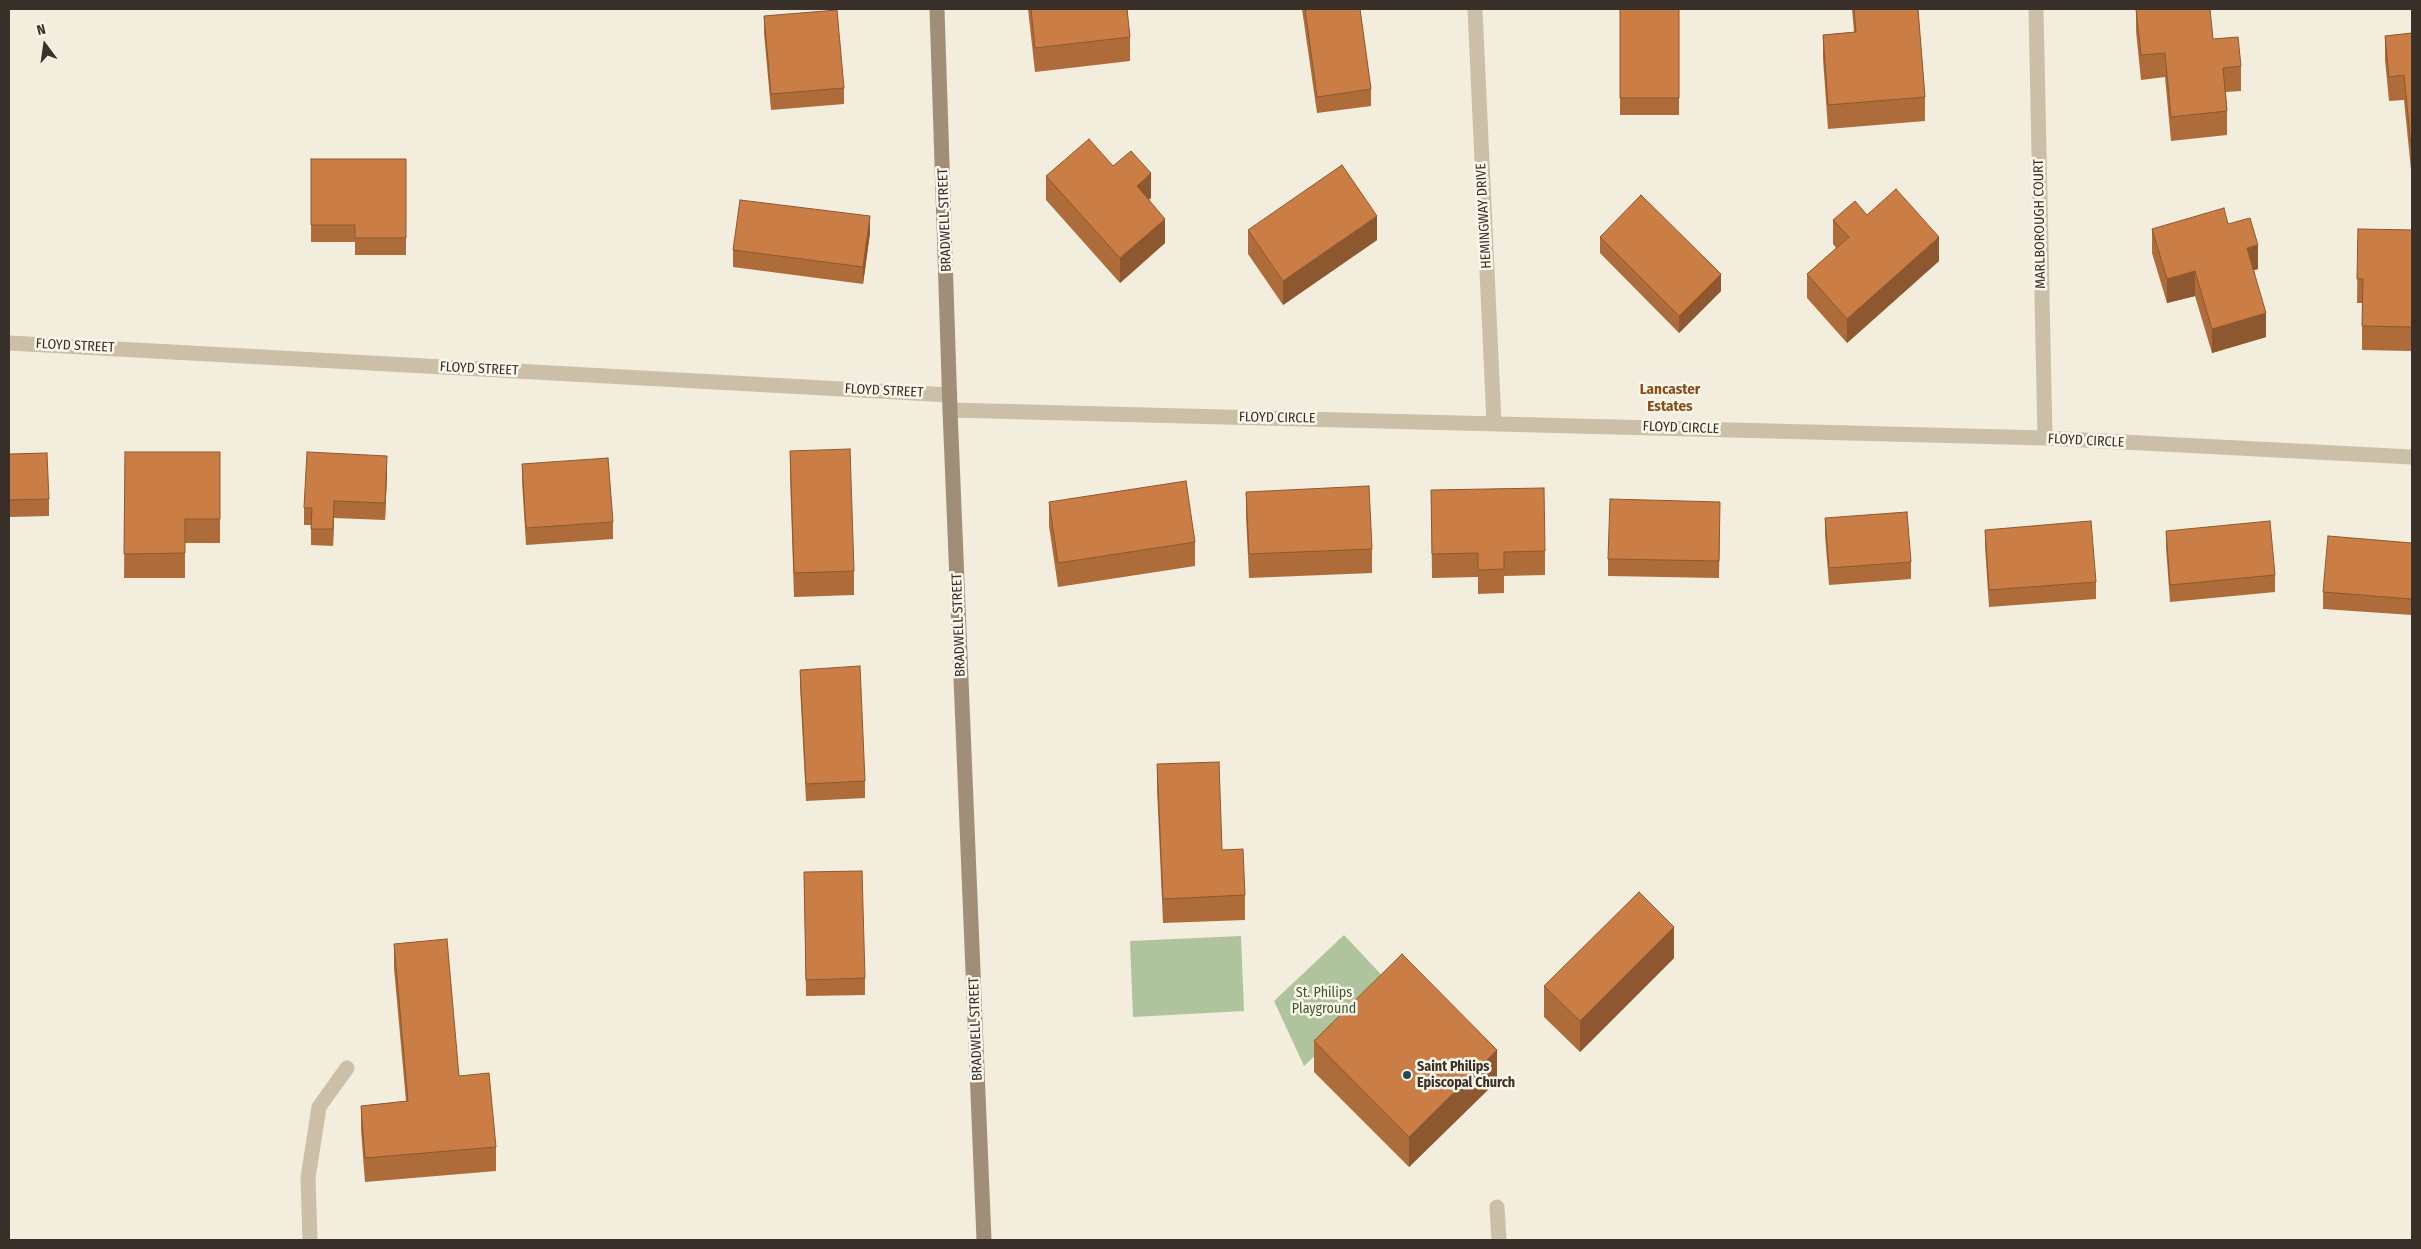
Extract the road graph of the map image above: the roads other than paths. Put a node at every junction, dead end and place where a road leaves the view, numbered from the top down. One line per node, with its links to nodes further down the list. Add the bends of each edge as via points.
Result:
1 (937, 9): 5 (street, BRADWELL STREET)
2 (1475, 9): 7 (street, HEMINGWAY DRIVE)
3 (2036, 9): 8 (street, MARLBOROUGH COURT)
4 (9, 343): 5 (street, FLOYD STREET)
5 (950, 395): 6 (street, BRADWELL STREET)
6 (950, 410): 7 (street, FLOYD CIRCLE); 13 (street, BRADWELL STREET)
7 (1494, 423): 8 (street, FLOYD CIRCLE)
8 (2044, 438): 9 (street, FLOYD CIRCLE)
9 (2412, 457)
10 (347, 1068): 12 (street, via 318,1107 308,1178)
11 (1497, 1206): 14 (street)
12 (310, 1240)
13 (984, 1240)
14 (1499, 1240)

